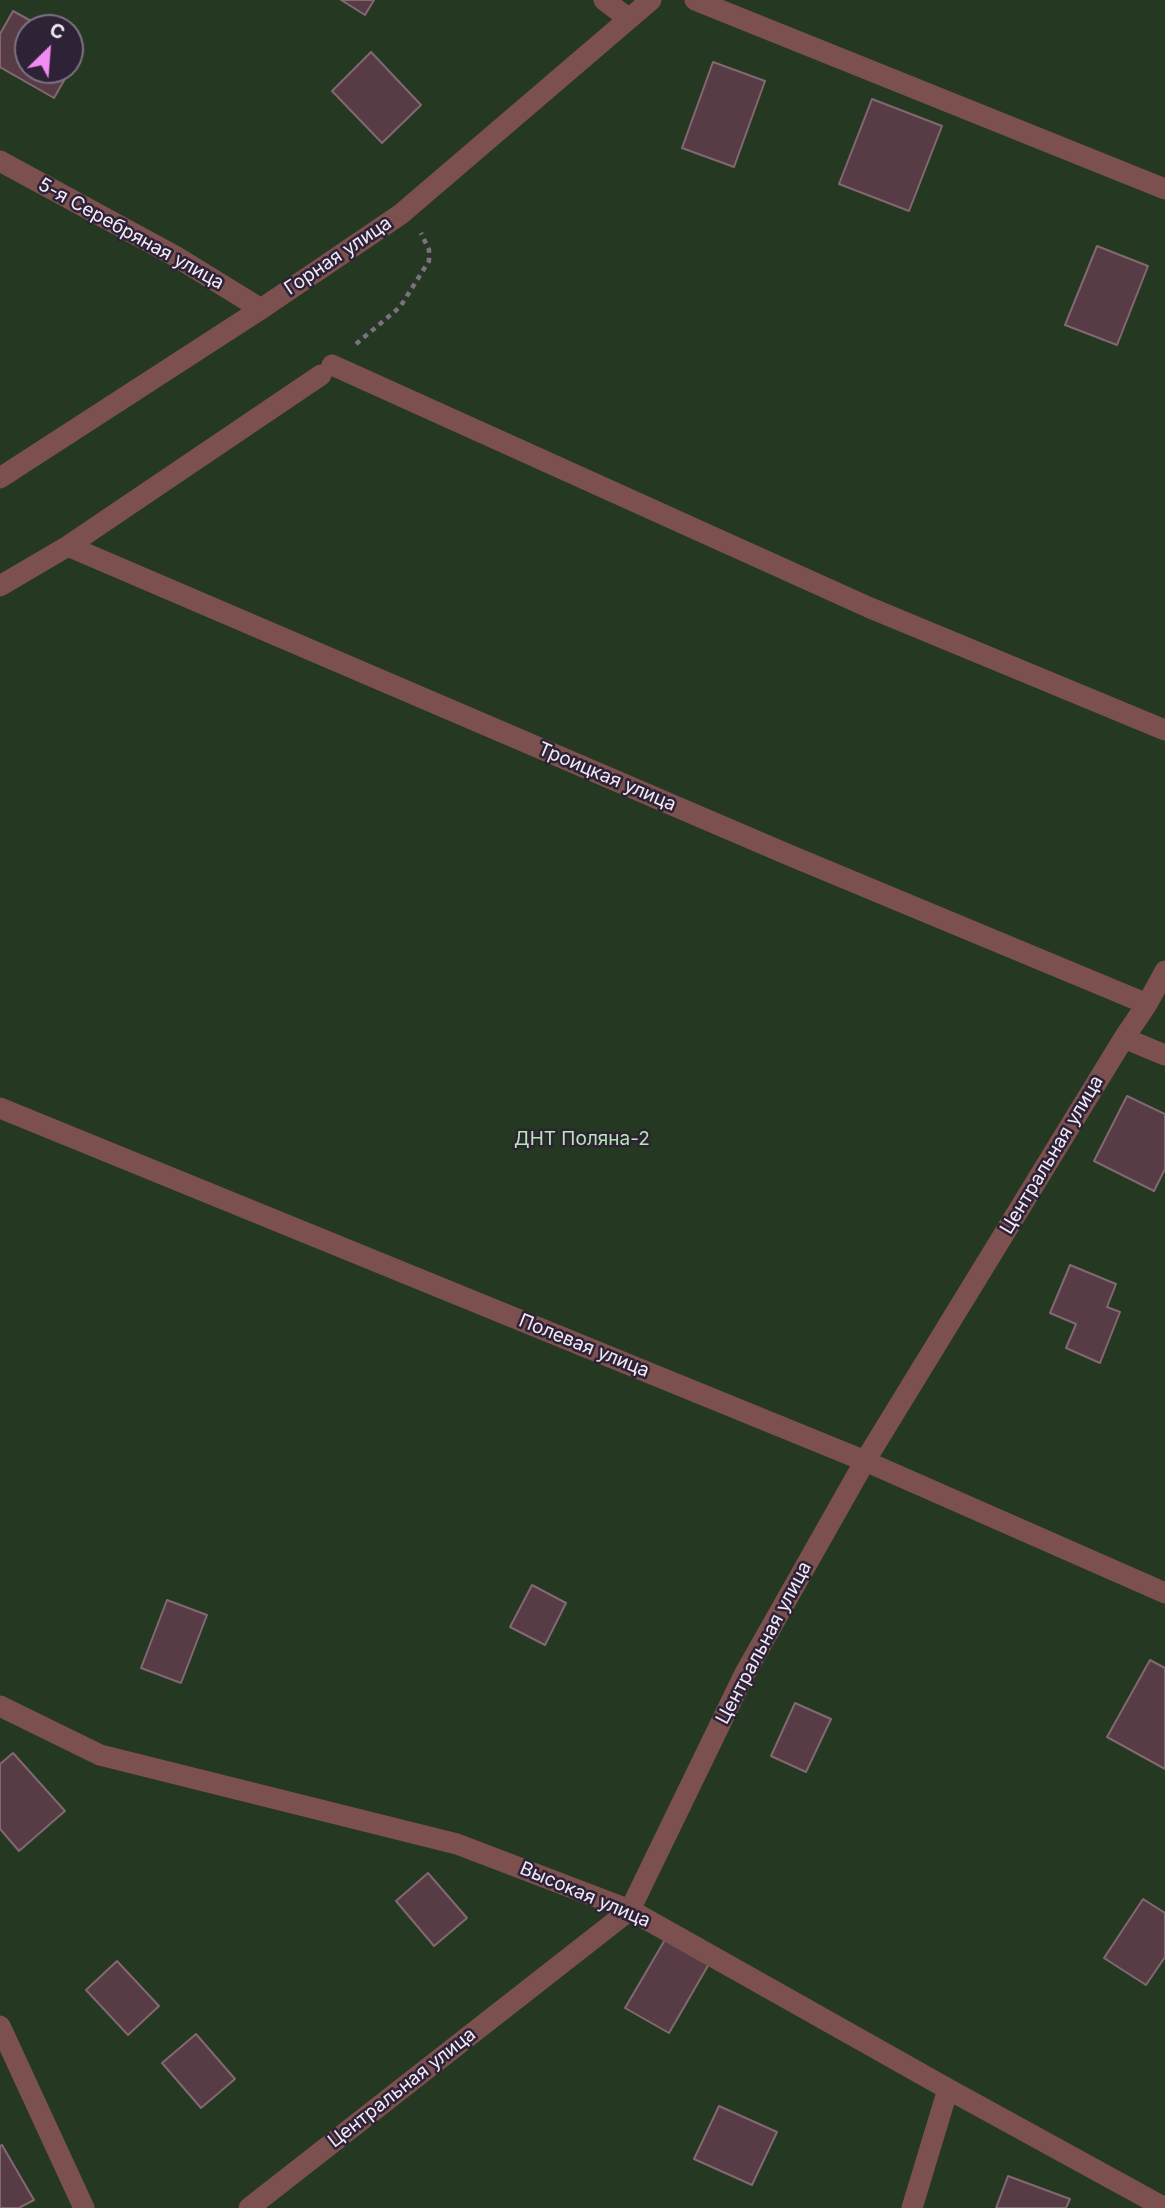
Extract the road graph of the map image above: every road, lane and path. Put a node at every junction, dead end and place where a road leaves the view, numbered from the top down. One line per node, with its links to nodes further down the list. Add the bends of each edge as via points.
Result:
1 (604, 0): 4 (street)
2 (651, 0): 4 (street, Горная улица)
3 (695, 0): 6 (street)
4 (628, 18): 7 (street, Горная улица)
5 (0, 161): 8 (street, 5-я Серебряная улица, via 175,256)
6 (1165, 189)
7 (405, 211): 8 (street, Горная улица); 9 (path, via 429,250 429,261 400,307)
8 (261, 309): 10 (street, Горная улица)
9 (327, 370): 11 (street); 13 (street, via 868,607)
10 (0, 478)
11 (68, 546): 12 (street); 15 (street, Троицкая улица)
12 (0, 586)
13 (1165, 730)
14 (1165, 971): 15 (street, Центральная улица)
15 (1147, 1004): 16 (street, Центральная улица)
16 (1124, 1038): 17 (street); 19 (street, Центральная улица)
17 (1165, 1055)
18 (0, 1108): 19 (street, Полевая улица)
19 (865, 1461): 20 (street, Полевая улица); 22 (street, Центральная улица, via 744,1675)
20 (1165, 1593)
21 (0, 1706): 22 (street, Высокая улица, via 100,1755 457,1844)
22 (630, 1910): 24 (street, Высокая улица); 26 (street, Центральная улица)
23 (0, 2026): 25 (street)
24 (948, 2089): 27 (street); 28 (street, Высокая улица)
25 (84, 2208)
26 (249, 2208)
27 (912, 2208)
28 (1165, 2208)

